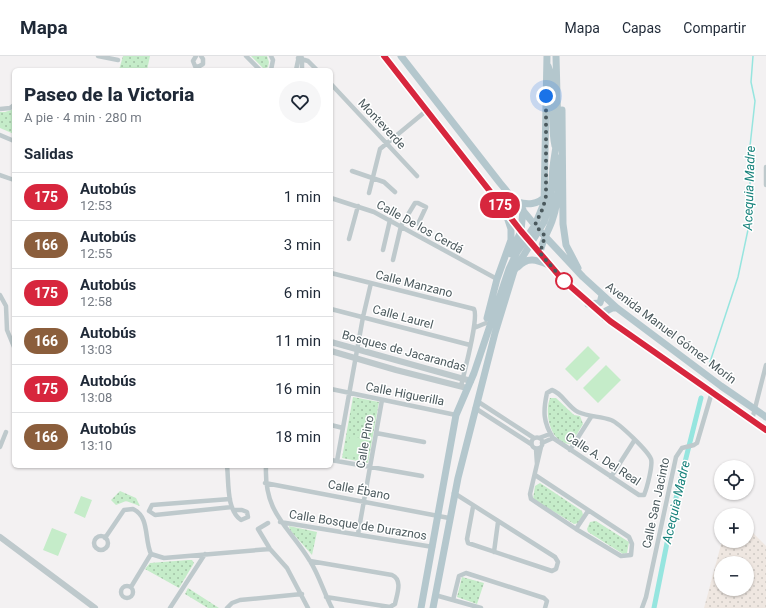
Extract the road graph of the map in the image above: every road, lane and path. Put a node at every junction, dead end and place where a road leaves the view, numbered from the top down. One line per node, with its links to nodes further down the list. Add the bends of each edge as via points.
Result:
1 (98, 56): 9 (street)
2 (186, 56): 11 (street)
3 (201, 56): 14 (street, via 204,60)
4 (246, 56): 16 (street)
5 (271, 56): 17 (street)
6 (384, 56): 24 (main road, Avenida Manuel Gómez Morín)
7 (402, 56): 23 (main road, Avenida Manuel Gómez Morín)
8 (556, 56): 22 (main road)
9 (106, 57): 12 (street)
10 (300, 57): 18 (street); 19 (street); 20 (street)
11 (194, 58): 15 (street)
12 (118, 60)
13 (547, 60): 32 (main road, via 552,81 552,136); 42 (main road)
14 (202, 66): 15 (street)
15 (194, 68)
16 (258, 68)
17 (271, 68)
18 (297, 68)
19 (302, 68)
20 (315, 68)
21 (333, 86): 31 (street, Monteverde)
22 (558, 90): 32 (main road, via 558,133); 62 (main road, via 564,126 564,236)
23 (428, 92): 24 (main road, via 425,97); 27 (main road, Avenida Manuel Gómez Morín)
24 (417, 100): 28 (main road, Avenida Manuel Gómez Morín)
25 (12, 106): 26 (street)
26 (0, 109)
27 (442, 109): 28 (main road, via 432,108); 44 (main road, Avenida Manuel Gómez Morín)
28 (426, 111): 31 (street); 45 (main road, Avenida Manuel Gómez Morín)
29 (0, 135): 30 (street)
30 (12, 140)
31 (387, 143): 36 (street, Monteverde); 37 (street, via 380,149)
32 (555, 149): 51 (main road, via 550,205); 53 (main road, via 558,198 552,222)
33 (766, 167): 39 (street)
34 (352, 171): 37 (street)
35 (0, 175): 38 (street)
36 (417, 176)
37 (373, 177): 40 (street); 41 (street)
38 (12, 179)
39 (766, 185)
40 (395, 192)
41 (369, 193)
42 (546, 196): 44 (main road, via 531,204); 51 (main road)
43 (333, 199): 46 (street, Calle De los Cerdá)
44 (517, 202): 47 (main road, Avenida Manuel Gómez Morín)
45 (500, 205): 52 (main road, Avenida Manuel Gómez Morín); 63 (main road, via 512,234)
46 (358, 206): 48 (street, Calle De los Cerdá); 54 (street)
47 (523, 210): 51 (main road, Avenida Manuel Gómez Morín); 52 (main road)
48 (390, 220): 50 (street, Calle De los Cerdá); 56 (street)
49 (418, 224): 50 (street, via 426,207 415,203)
50 (401, 226): 58 (street); 63 (street, Calle De los Cerdá)
51 (537, 227): 53 (main road, Avenida Manuel Gómez Morín); 55 (main road)
52 (521, 231): 55 (main road, Avenida Manuel Gómez Morín); 70 (main road, via 502,274)
53 (545, 236): 57 (main road); 62 (main road, Avenida Manuel Gómez Morín)
54 (349, 239)
55 (528, 240): 57 (main road, Avenida Manuel Gómez Morín); 60 (main road); 70 (main road, via 513,260)
56 (383, 250)
57 (540, 253): 59 (main road, Avenida Manuel Gómez Morín)
58 (393, 260)
59 (550, 265): 60 (main road, via 529,260); 67 (main road, Avenida Manuel Gómez Morín)
60 (514, 271): 75 (main road)
61 (333, 274): 64 (street, Calle Manzano)
62 (583, 277): 66 (main road, Avenida Manuel Gómez Morín)
63 (497, 279): 73 (main road)
64 (371, 283): 71 (street); 74 (street, Calle Manzano, via 474,309)
65 (0, 295): 76 (street, via 6,306 6,330)
66 (602, 295): 67 (main road, via 600,303); 68 (main road, Avenida Manuel Gómez Morín)
67 (588, 304): 72 (main road, Avenida Manuel Gómez Morín)
68 (617, 308): 72 (main road, via 608,309); 95 (main road, Avenida Manuel Gómez Morín)
69 (333, 310): 71 (street, Calle Laurel)
70 (495, 310): 75 (main road); 83 (main road)
71 (363, 317): 78 (street, Calle Laurel); 79 (street)
72 (605, 318): 90 (main road, Avenida Manuel Gómez Morín)
73 (486, 323): 74 (street); 83 (main road, via 476,352)
74 (474, 328): 78 (street, Calle Manzano)
75 (495, 333): 93 (main road)
76 (12, 343)
77 (333, 343): 79 (street, Bosques de Jacarandas)
78 (470, 345): 86 (street, Calle Manzano)
79 (358, 349): 81 (street); 82 (street, Bosques de Jacarandas)
80 (333, 352): 81 (street)
81 (357, 359): 85 (street); 91 (street)
82 (399, 360): 85 (street); 86 (street, Bosques de Jacarandas)
83 (476, 365): 87 (main road)
84 (766, 365): 95 (street)
85 (396, 370): 88 (street)
86 (462, 378): 87 (street, Bosques de Jacarandas); 88 (street, Calle Manzano)
87 (471, 381): 88 (main road)
88 (464, 387): 96 (main road)
89 (333, 389): 91 (street, Calle Higuerilla)
90 (712, 392): 99 (main road, Avenida Manuel Gómez Morín); 163 (street, Calle San Jacinto, via 697,443 680,450 676,457)
91 (350, 393): 92 (street, Calle Higuerilla); 101 (street)
92 (382, 400): 96 (street, Calle Higuerilla); 104 (street, Calle Pino)
93 (477, 401): 94 (main road); 106 (street)
94 (475, 408): 109 (street); 124 (main road)
95 (755, 409): 98 (main road, Avenida Manuel Gómez Morín); 99 (street)
96 (456, 415): 122 (main road)
97 (591, 417): 105 (street, via 573,408 556,391 550,390 547,393 543,414); 107 (street, via 614,422); 113 (street)
98 (766, 417)
99 (752, 420): 102 (main road, Avenida Manuel Gómez Morín)
100 (333, 426): 101 (street)
101 (343, 428): 115 (street)
102 (766, 430)
103 (6, 432): 111 (street)
104 (376, 433): 108 (street); 119 (street, Calle Pino)
105 (551, 436): 106 (street); 110 (street); 113 (street, Calle A. Del Real)
106 (537, 438): 109 (street); 110 (street)
107 (634, 441): 123 (street); 123 (street, Calle A. Del Real, via 651,461 645,493 643,496 639,495)
108 (424, 442)
109 (531, 444): 112 (street)
110 (542, 445): 112 (street); 116 (street)
111 (0, 447)
112 (536, 449): 116 (street)
113 (570, 450): 123 (street, Calle A. Del Real)
114 (333, 460): 115 (street)
115 (337, 461): 119 (street)
116 (537, 465): 120 (street)
117 (227, 468): 127 (street)
118 (266, 468): 125 (street)
119 (370, 468): 121 (street); 128 (street, Calle Pino)
120 (535, 475): 131 (street); 138 (street, via 531,499)
121 (422, 476)
122 (446, 476): 124 (main road); 133 (main road)
123 (612, 477)
124 (458, 478): 126 (main road)
125 (265, 483): 128 (street, Calle Ébano); 135 (street)
126 (454, 493): 130 (street); 134 (main road)
127 (230, 499): 129 (street); 132 (street, via 233,509)
128 (364, 501): 133 (street, Calle Ébano); 139 (street, Calle Pino)
129 (188, 502): 132 (street); 132 (street, via 152,505 149,511 155,515)
130 (473, 506): 136 (street); 144 (street, via 467,541)
131 (588, 511): 138 (street); 138 (street, via 629,537 632,553 625,556)
132 (190, 512)
133 (438, 516): 134 (street, Calle Ébano); 142 (main road)
134 (449, 518): 150 (main road)
135 (280, 522): 139 (street, Calle Bosque de Duraznos); 147 (street)
136 (498, 522): 144 (street); 144 (street, via 555,557 558,562 556,569 552,571)
137 (268, 523): 143 (street, via 258,529)
138 (576, 529)
139 (358, 534): 142 (street, Calle Bosque de Duraznos)
140 (0, 537): 153 (street)
141 (105, 538): 145 (street, via 124,510 133,509 144,520)
142 (433, 547): 159 (main road)
143 (270, 549): 146 (street); 149 (street, via 287,568)
144 (494, 552)
145 (151, 554): 146 (street, via 164,558); 148 (street)
146 (205, 554): 154 (street)
147 (310, 561): 151 (street); 158 (street, via 396,576 399,582 395,604)
148 (131, 587)
149 (302, 594): 155 (street, via 240,600); 156 (street)
150 (435, 595): 152 (street); 160 (main road)
151 (326, 597): 157 (street); 158 (street)
152 (453, 600): 161 (street); 162 (street, via 459,576 466,573 544,598 547,601)
153 (95, 608)
154 (170, 608)
155 (227, 608)
156 (308, 608)
157 (332, 608)
158 (387, 608)
159 (421, 608)
160 (433, 608)
161 (481, 608)
162 (545, 608)
163 (642, 608)

